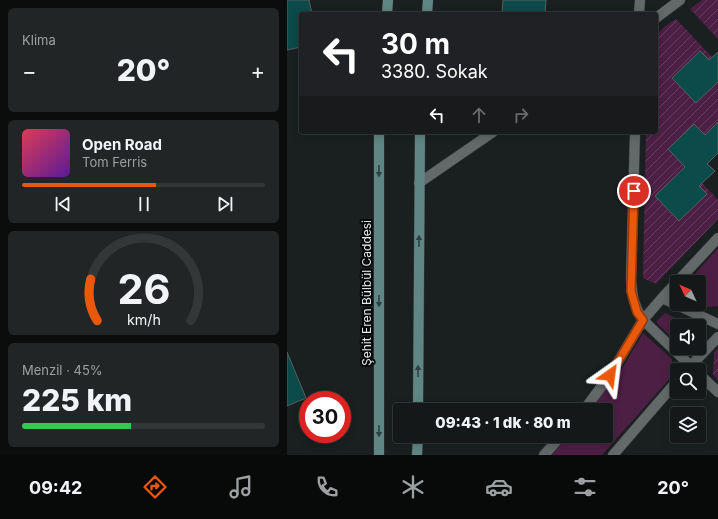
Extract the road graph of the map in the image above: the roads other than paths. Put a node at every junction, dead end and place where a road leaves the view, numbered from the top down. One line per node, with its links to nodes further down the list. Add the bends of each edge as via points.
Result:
1 (388, 0): 5 (main road)
2 (428, 0): 6 (main road)
3 (640, 0): 7 (street)
4 (680, 0): 8 (street)
5 (387, 12)
6 (427, 12)
7 (639, 12)
8 (658, 16)
9 (379, 134): 28 (main road, Şehit Eren Bülbül Caddesi, one-way to 28)
10 (420, 134): 13 (main road)
11 (490, 134): 13 (street)
12 (635, 134): 16 (street, via 631,291 637,312)
13 (419, 183): 24 (main road, one-way to 13)
14 (718, 238): 15 (street)
15 (662, 298): 16 (street); 17 (street)
16 (643, 320): 19 (street); 25 (street, via 610,375)
17 (718, 324)
18 (718, 337): 20 (street)
19 (685, 363)
20 (696, 363)
21 (706, 381): 23 (street)
22 (670, 389): 31 (street)
23 (718, 392)
24 (418, 403)
25 (589, 403)
26 (418, 443): 29 (main road)
27 (555, 443): 30 (street)
28 (379, 455)
29 (417, 455)
30 (544, 455)
31 (613, 455)

